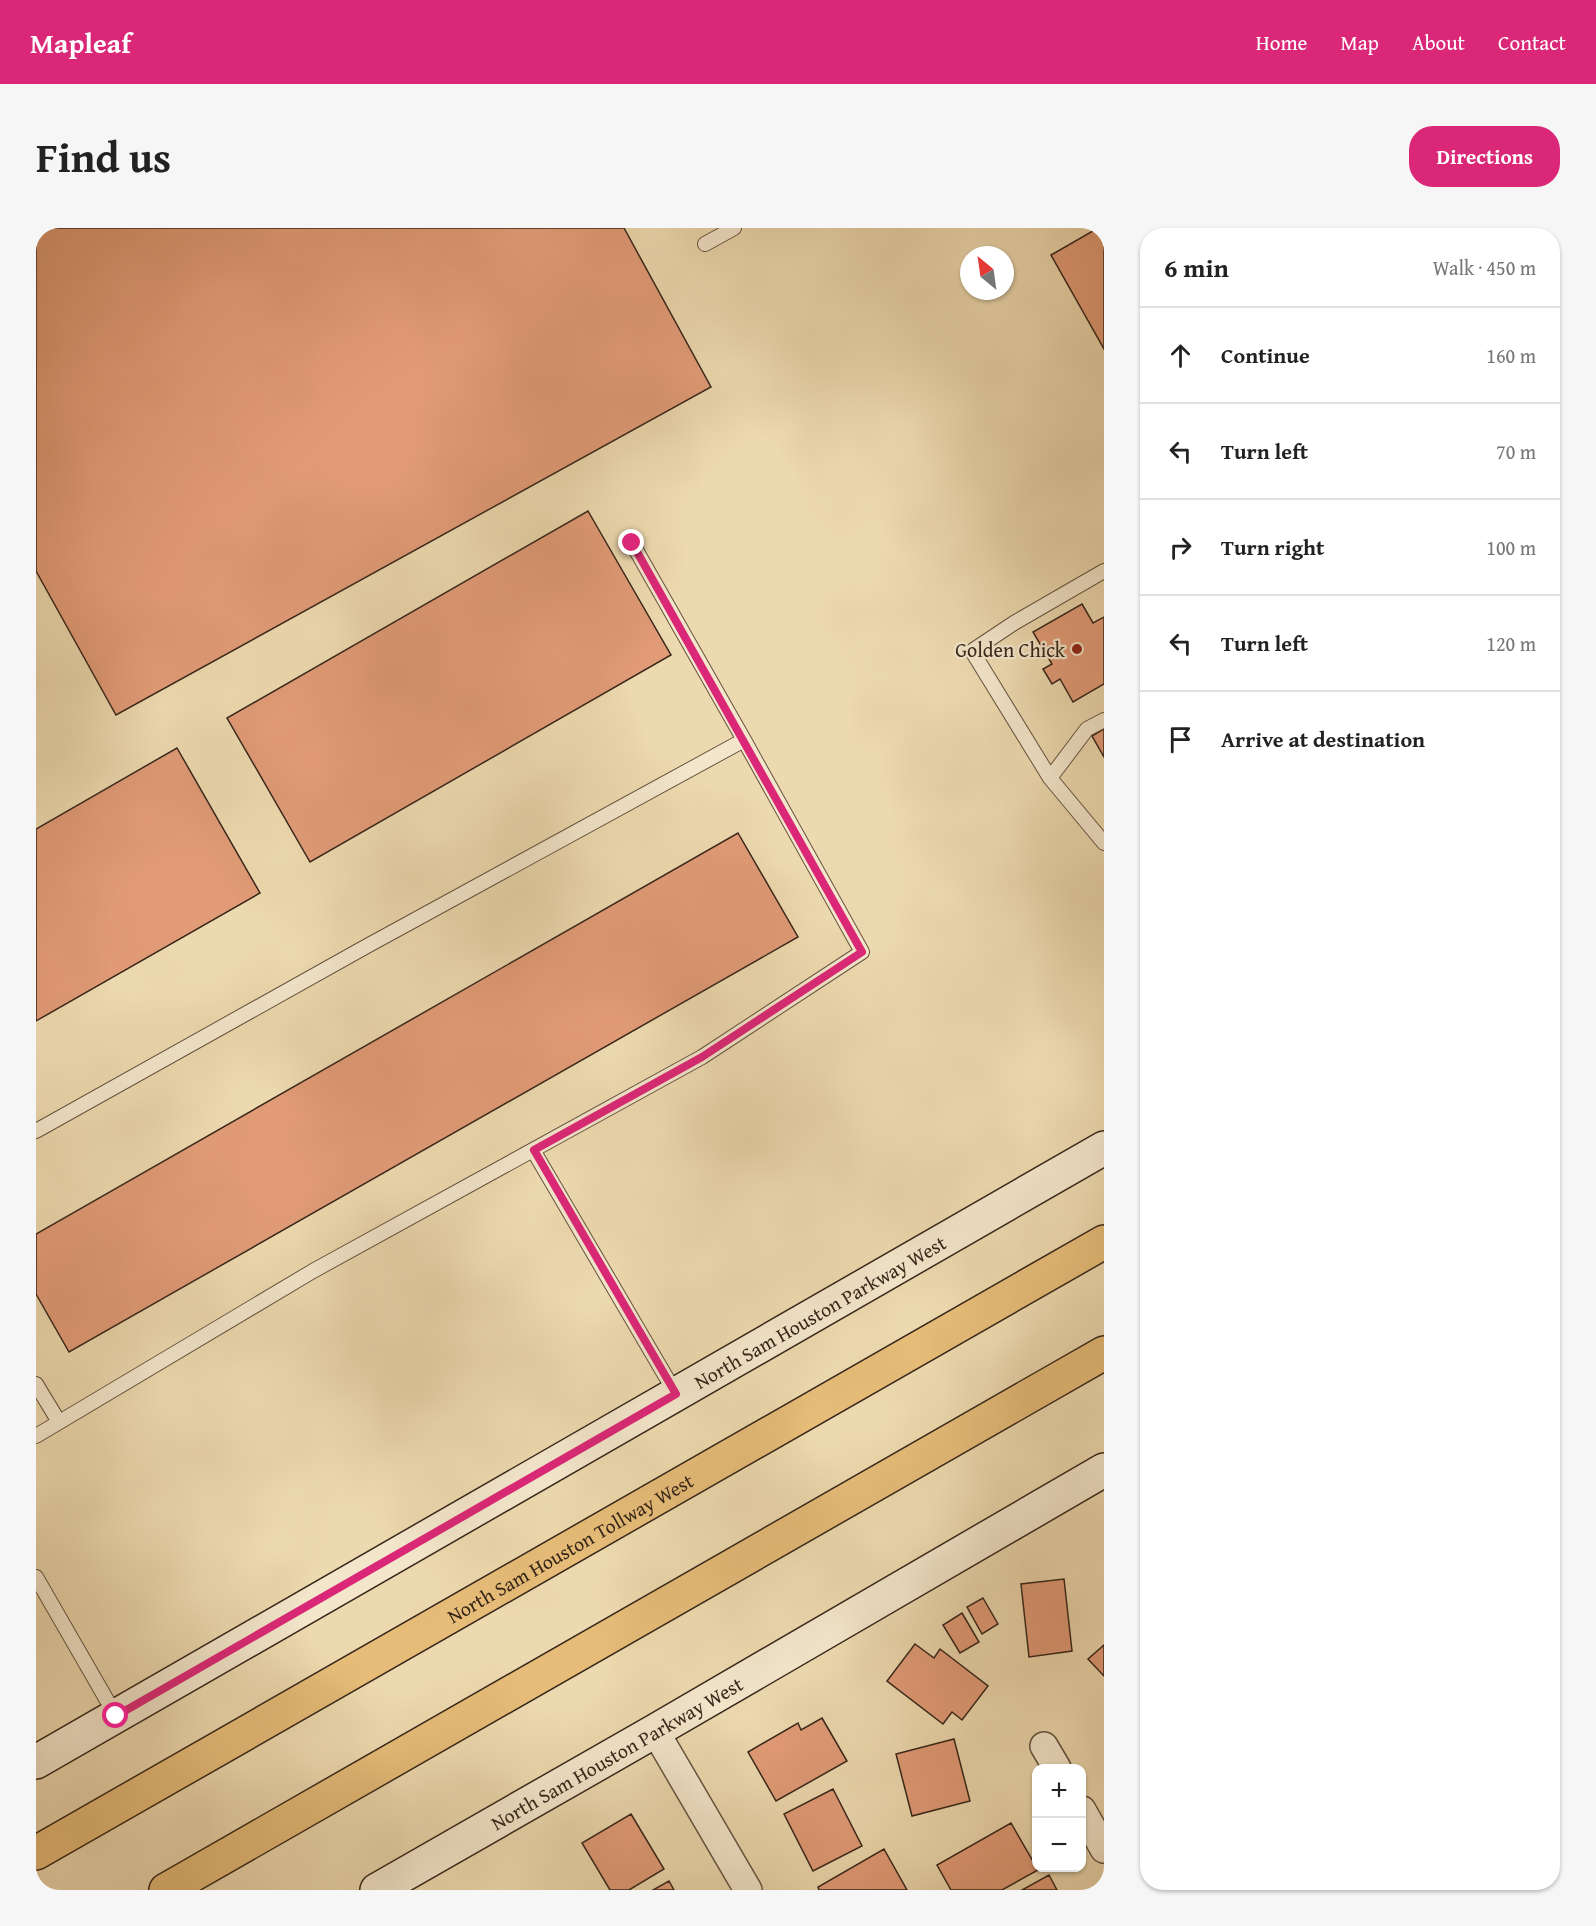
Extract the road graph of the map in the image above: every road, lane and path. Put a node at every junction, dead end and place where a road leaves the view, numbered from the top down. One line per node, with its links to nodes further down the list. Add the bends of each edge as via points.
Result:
1 (734, 228): 2 (lane)
2 (705, 244)
3 (632, 543): 6 (lane)
4 (1104, 571): 7 (lane, via 972,651)
5 (1104, 720): 7 (lane, via 1087,729)
6 (744, 741): 9 (lane); 11 (lane, via 862,952 702,1057)
7 (1050, 778): 8 (lane)
8 (1104, 843)
9 (36, 1131)
10 (1104, 1148): 15 (main road, North Sam Houston Parkway West)
11 (534, 1150): 15 (lane); 16 (lane, via 313,1271)
12 (1104, 1242): 25 (highway, North Sam Houston Tollway West)
13 (1104, 1353): 26 (highway)
14 (36, 1384): 16 (lane)
15 (676, 1394): 20 (main road, North Sam Houston Parkway West)
16 (59, 1422): 17 (lane)
17 (36, 1436)
18 (1104, 1470): 21 (main road, North Sam Houston Parkway West)
19 (36, 1577): 20 (lane)
20 (116, 1716): 22 (main road, North Sam Houston Parkway West)
21 (655, 1731): 27 (main road, North Sam Houston Parkway West); 28 (street)
22 (36, 1762)
23 (1086, 1817): 24 (street)
24 (1104, 1849)
25 (36, 1853)
26 (166, 1890)
27 (377, 1890)
28 (748, 1890)

